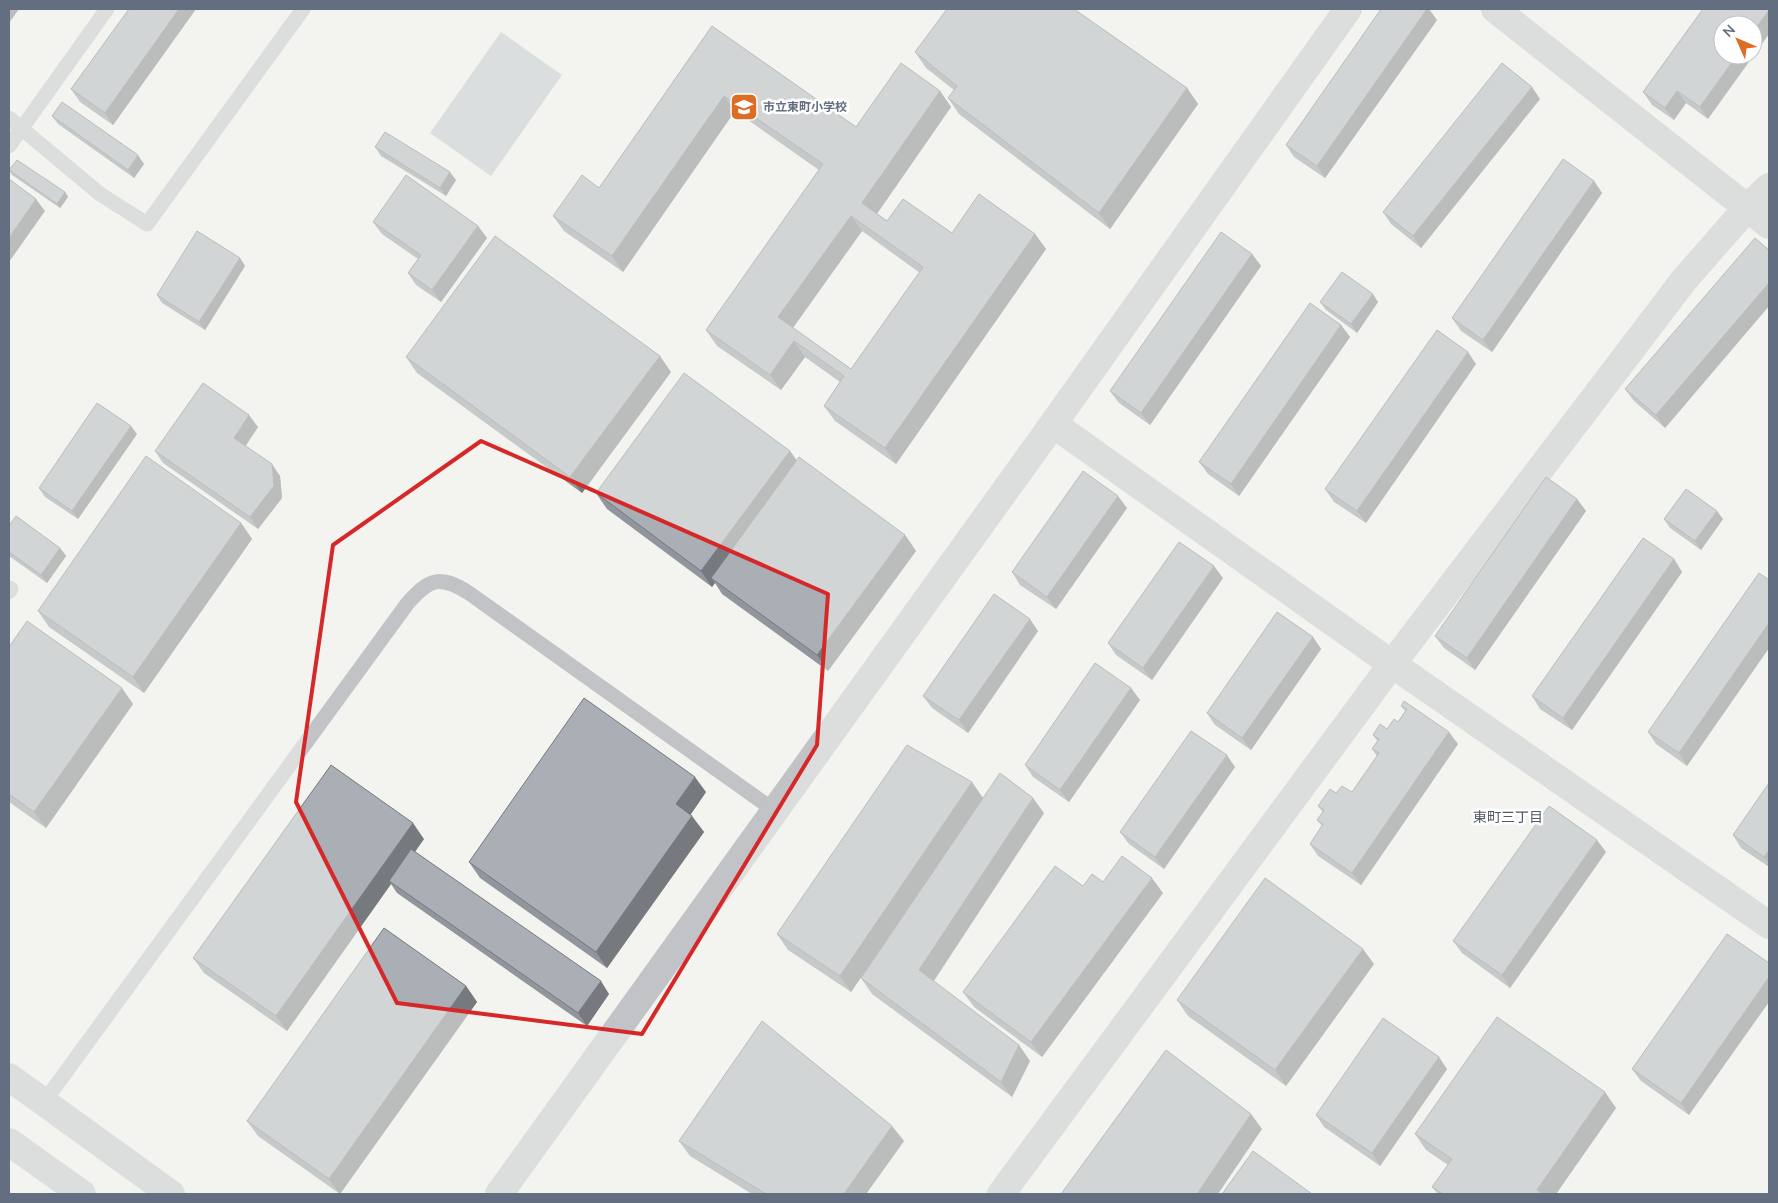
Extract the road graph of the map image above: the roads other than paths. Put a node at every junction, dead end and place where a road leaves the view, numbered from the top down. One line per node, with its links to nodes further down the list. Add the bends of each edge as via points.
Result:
1 (107, 9): 6 (lane)
2 (303, 9): 6 (lane, via 147,224 100,194)
3 (1348, 9): 11 (street)
4 (1494, 9): 9 (street)
5 (9, 118): 6 (lane)
6 (22, 128): 7 (lane)
7 (9, 146)
8 (1769, 187): 9 (street)
9 (1747, 208): 10 (street); 14 (street, via 1684,280)
10 (1769, 224)
11 (1053, 424): 14 (street); 15 (street)
12 (9, 588): 13 (lane)
13 (9, 592)
14 (1392, 664): 16 (street); 23 (street)
15 (775, 811): 18 (lane, via 469,593 454,584 435,581 420,589 407,604); 22 (street)
16 (1769, 925)
17 (9, 1077): 18 (street)
18 (44, 1102): 21 (street)
19 (9, 1142): 20 (street)
20 (82, 1194)
21 (171, 1194)
22 (499, 1194)
23 (1001, 1194)

